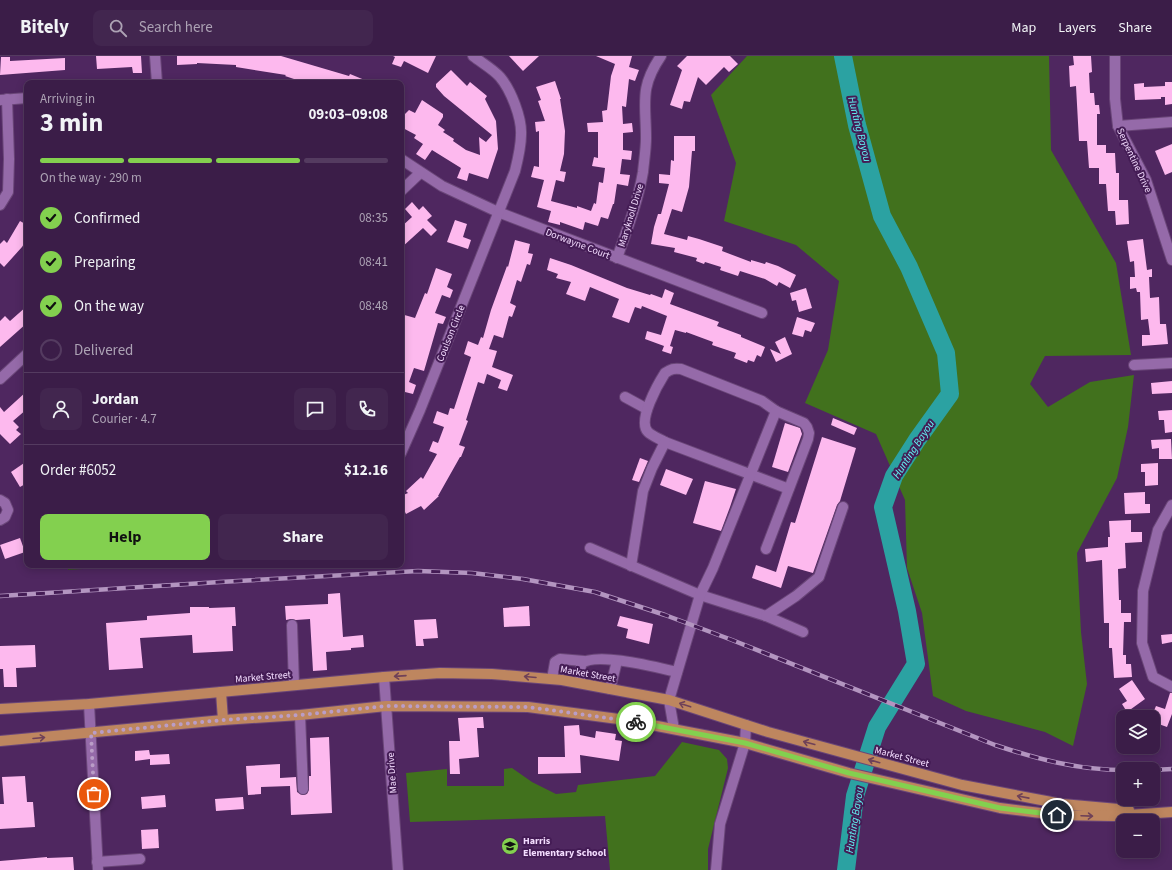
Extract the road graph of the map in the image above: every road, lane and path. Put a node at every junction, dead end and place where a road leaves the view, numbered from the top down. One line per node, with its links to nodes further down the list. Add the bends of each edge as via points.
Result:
1 (155, 56): 5 (street)
2 (661, 56): 16 (street, Maryknoll Drive, via 649,76 645,92 646,138 643,171 635,205)
3 (1115, 56): 9 (street, Serpentine Drive)
4 (475, 57): 14 (street, Coulson Circle, via 500,77 512,96 521,133 520,153 515,172)
5 (157, 80)
6 (24, 98): 7 (street)
7 (3, 99): 13 (street, via 9,159 8,192)
8 (1172, 122): 9 (street)
9 (1118, 126): 15 (street, Serpentine Drive, via 1146,180)
10 (404, 161): 11 (street, Dorwayne Court)
11 (420, 173): 12 (street); 14 (street, Dorwayne Court)
12 (404, 188)
13 (0, 205)
14 (498, 212): 16 (street, Dorwayne Court); 27 (street, Coulson Circle)
15 (1170, 243): 17 (street, Serpentine Drive)
16 (617, 258): 18 (street, Dorwayne Court)
17 (1172, 260)
18 (762, 313)
19 (24, 357): 22 (street)
20 (1172, 362): 21 (street)
21 (1134, 365)
22 (0, 379)
23 (625, 397): 24 (street)
24 (647, 409): 25 (street, via 665,373 675,368 762,401); 26 (street, via 645,426 648,432)
25 (776, 411): 28 (street); 29 (street, via 804,423 809,433)
26 (665, 442): 28 (street); 36 (street, via 643,492)
27 (404, 446)
28 (750, 474): 29 (street); 37 (street)
29 (789, 489): 35 (street)
30 (0, 500): 33 (street, via 5,502 8,510 5,517)
31 (1172, 505): 48 (street, via 1158,530 1143,591 1142,643 1153,677)
32 (843, 507): 38 (street, via 819,577)
33 (0, 520)
34 (590, 548): 36 (street)
35 (766, 549)
36 (631, 566): 37 (street)
37 (700, 595): 38 (street); 43 (street)
38 (766, 616): 40 (street)
39 (292, 625): 47 (street)
40 (803, 632)
41 (617, 660): 42 (street); 43 (street); 49 (street)
42 (584, 661): 45 (street, via 560,659 555,662); 46 (street, via 581,664)
43 (677, 672): 51 (street)
44 (384, 677): 45 (main road, Market Street, one-way to 44, via 440,673); 47 (main road, Market Street); 53 (street, Mae Drive)
45 (552, 679): 46 (main road, Market Street)
46 (580, 684): 49 (main road, Market Street)
47 (294, 685): 50 (main road, Market Street)
48 (1172, 687)
49 (610, 689): 51 (main road, Market Street)
50 (221, 692): 52 (main road, Market Street); 56 (main road)
51 (670, 700): 57 (main road, Market Street, one-way to 51); 58 (street)
52 (89, 704): 54 (main road, Market Street); 59 (street)
53 (386, 706): 55 (main road, Market Street); 58 (main road, Market Street, via 528,707); 67 (street, Mae Drive)
54 (0, 709)
55 (300, 715): 56 (main road, Market Street); 62 (street)
56 (223, 720): 59 (main road, Market Street)
57 (746, 724): 61 (street); 64 (main road, Market Street, one-way to 57, via 1062,804 962,785)
58 (674, 729): 61 (main road, Market Street)
59 (91, 733): 60 (main road, Market Street, one-way to 59); 66 (street)
60 (0, 741)
61 (745, 743): 64 (main road, Market Street, one-way to 64, via 849,773 1000,808 1057,815 1113,816); 68 (street, via 720,824)
62 (303, 789)
63 (1172, 812): 64 (main road, Market Street)
64 (1159, 813)
65 (140, 859): 66 (street)
66 (98, 866)
67 (398, 870)
68 (716, 870)

